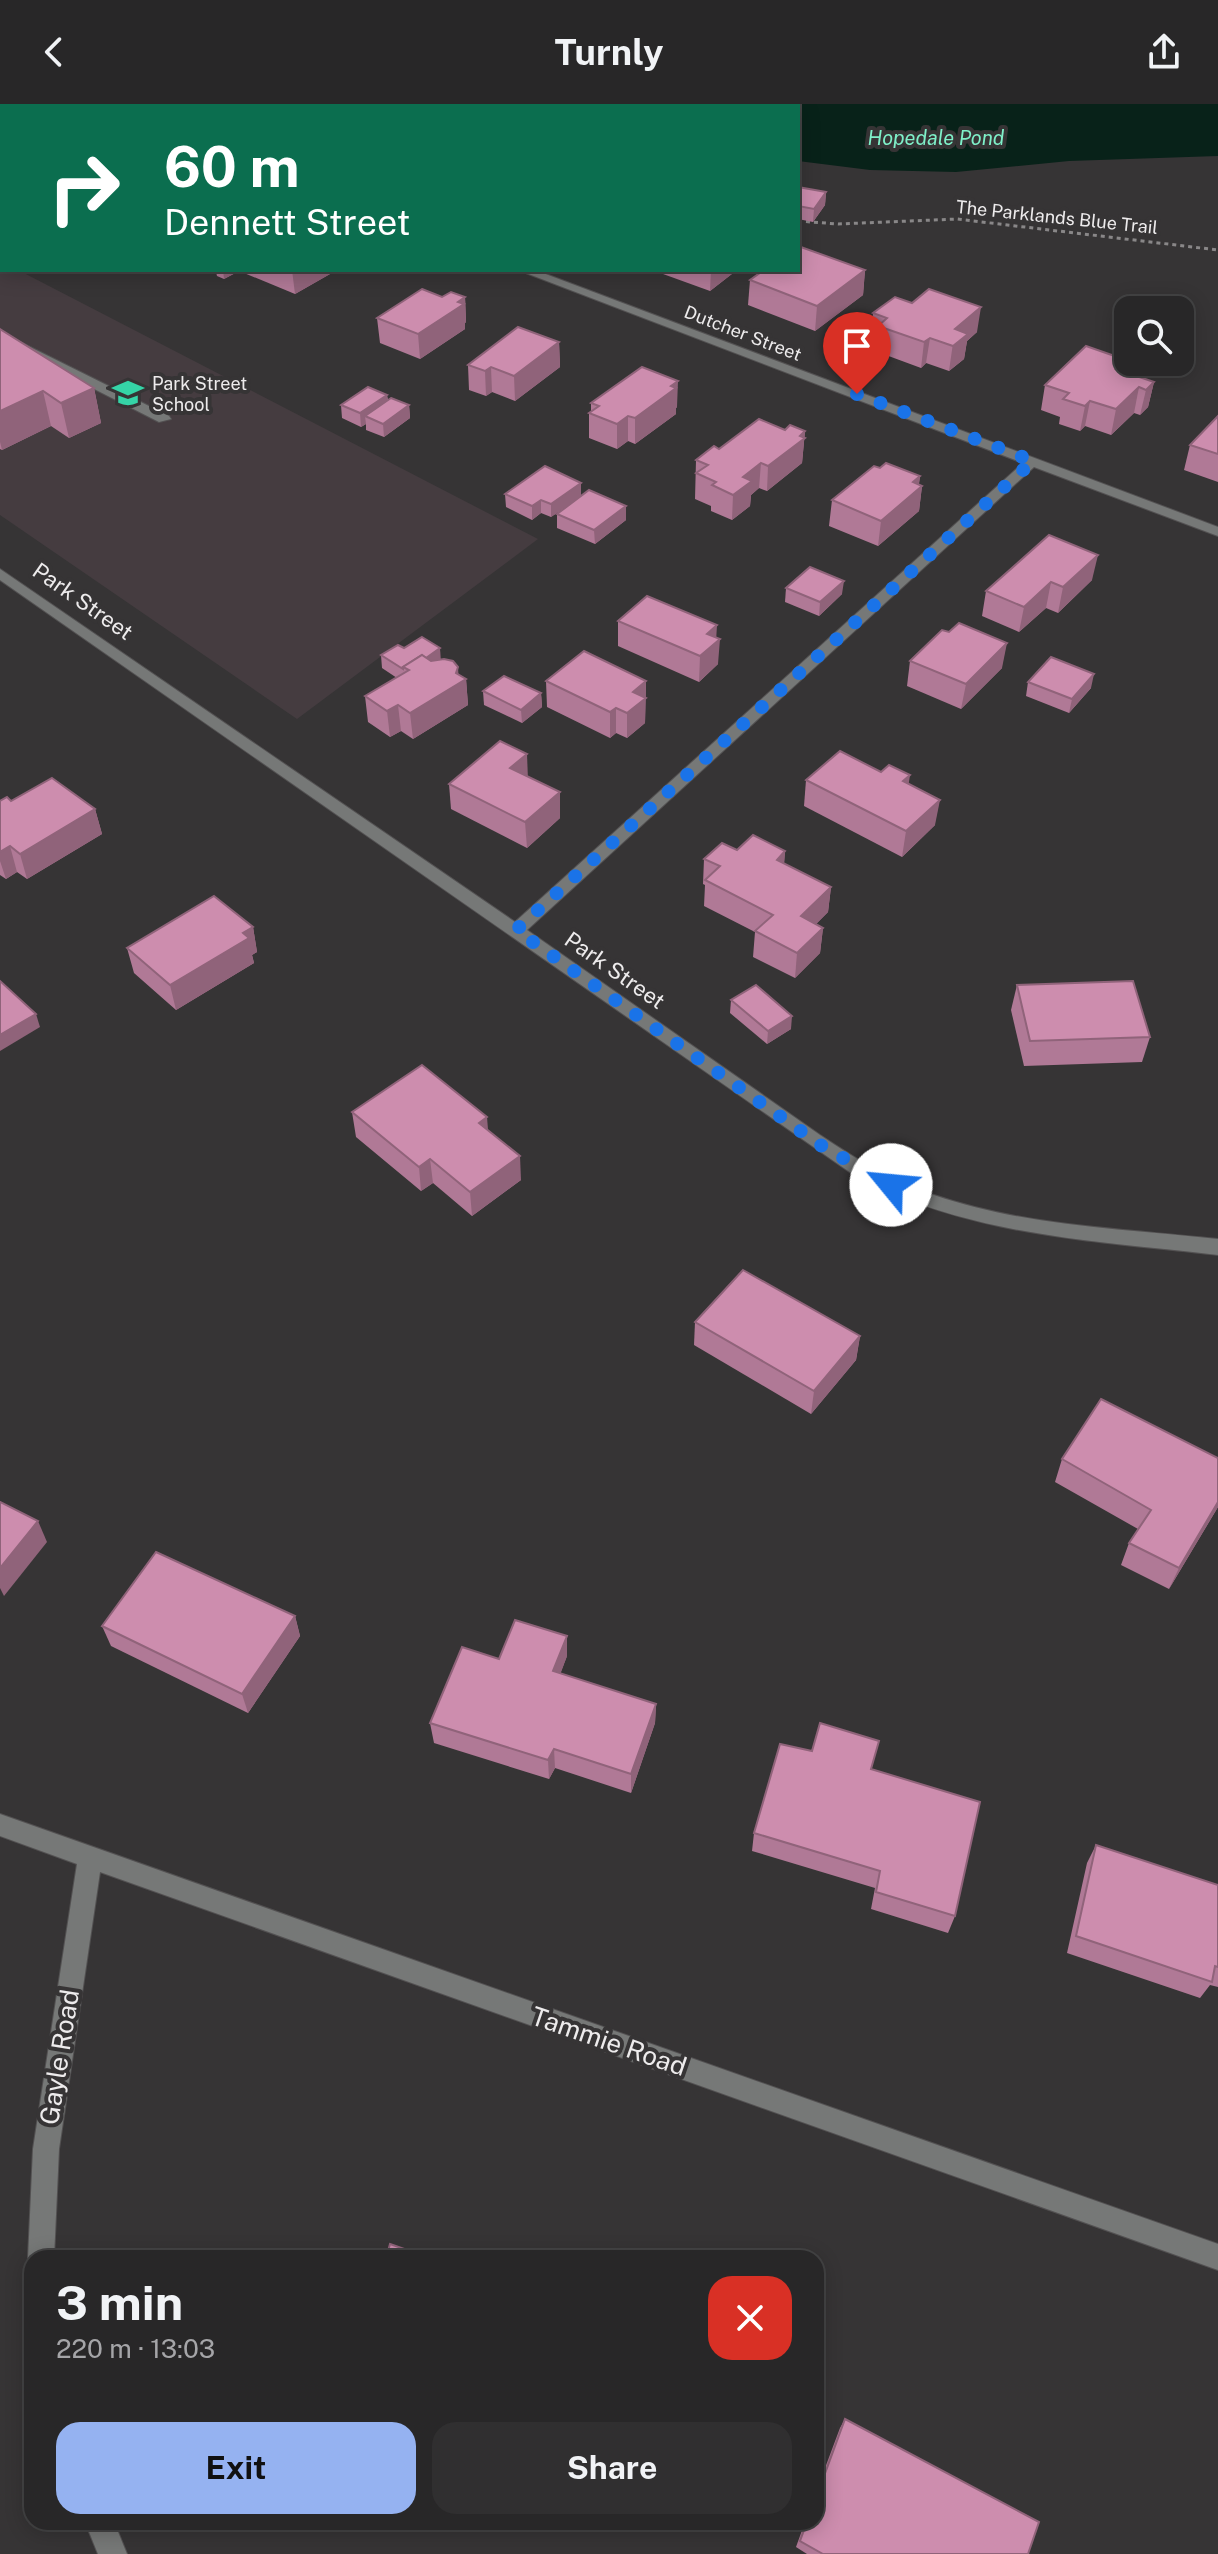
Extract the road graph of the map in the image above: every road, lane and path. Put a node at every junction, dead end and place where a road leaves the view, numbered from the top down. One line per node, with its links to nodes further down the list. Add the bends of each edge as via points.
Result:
1 (800, 221): 2 (path, The Parklands Blue Trail, via 820,225 953,218)
2 (1218, 250)
3 (529, 272): 6 (street, Dutcher Street)
4 (0, 336): 5 (street)
5 (164, 419)
6 (1033, 461): 7 (street, Dutcher Street); 9 (street)
7 (1218, 532)
8 (0, 573): 9 (street, Park Street)
9 (516, 930): 10 (street, Park Street, via 809,1137 891,1185 971,1212)
10 (1218, 1247)
11 (0, 1825): 12 (street, Tammie Road)
12 (90, 1857): 13 (street, Gayle Road, via 46,2149); 14 (street, Tammie Road)
13 (41, 2250)
14 (1218, 2257)
15 (102, 2530): 16 (street)
16 (113, 2554)

